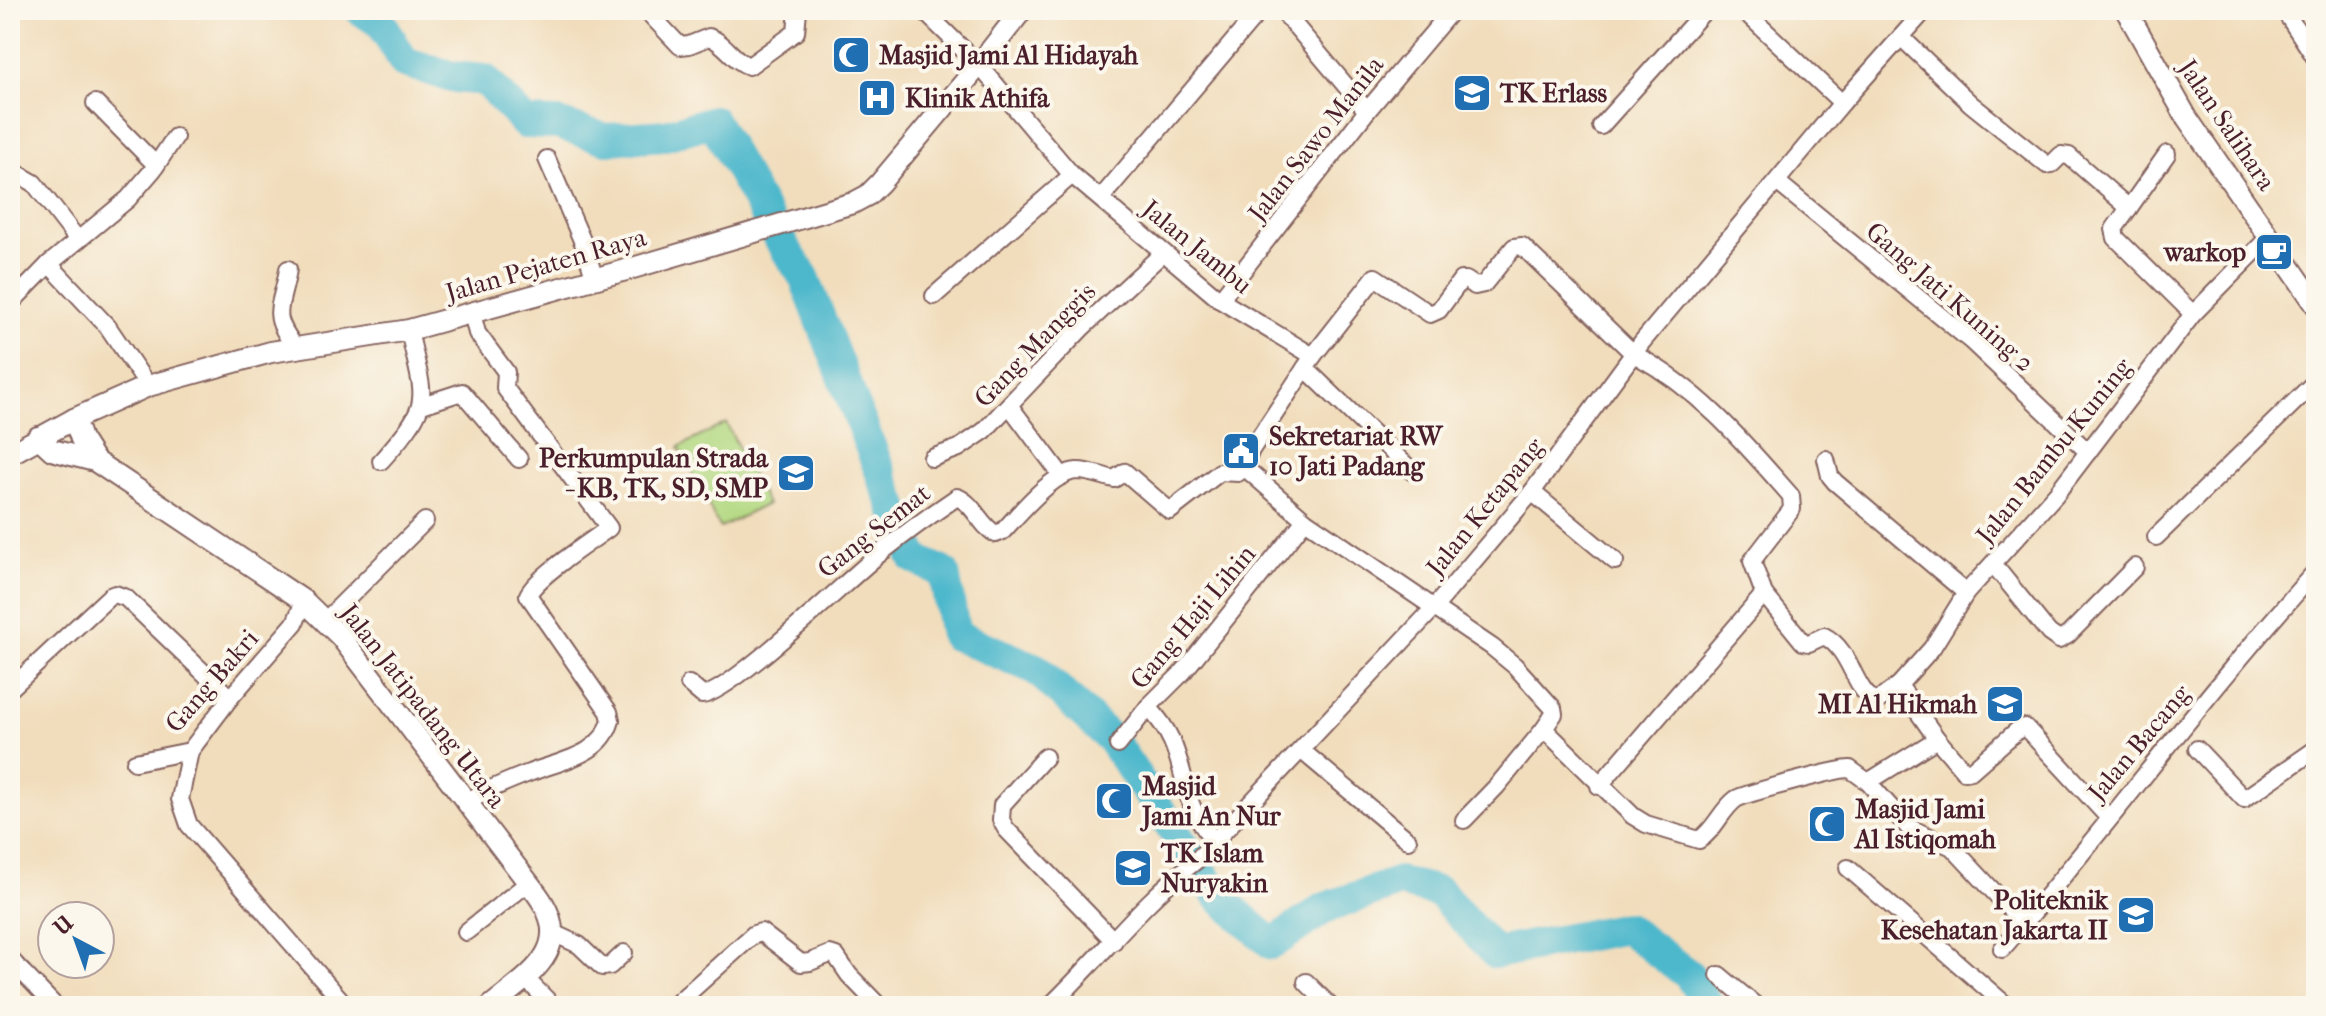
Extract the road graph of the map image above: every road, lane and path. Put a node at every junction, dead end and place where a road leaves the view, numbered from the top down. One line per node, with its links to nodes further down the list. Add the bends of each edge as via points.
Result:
1 (646, 10): 2 (street, via 680,46 709,37 749,66 796,32)
2 (798, 10)
3 (923, 10): 15 (street, Jalan Jambu)
4 (1022, 10): 15 (street, Jalan Pejaten Raya)
5 (1260, 10): 27 (street)
6 (1282, 10): 18 (street)
7 (1452, 10): 18 (street, Jalan Sawo Manila)
8 (1705, 10): 19 (street)
9 (1743, 10): 17 (street)
10 (1925, 10): 13 (street, Jalan Ketapang)
11 (2126, 10): 29 (street, Jalan Salihara, via 2187,118)
12 (2284, 10): 14 (street)
13 (1901, 37): 17 (street, Jalan Ketapang); 28 (street, via 1971,104 2043,162 2049,166 2061,155 2069,156)
14 (2316, 59)
15 (979, 65): 25 (street, Jalan Jambu); 34 (street, Jalan Pejaten Raya, via 868,195 794,222)
16 (95, 103): 23 (street)
17 (1842, 103): 26 (street, Jalan Ketapang)
18 (1367, 111): 36 (street, Jalan Sawo Manila)
19 (1601, 126)
20 (175, 137): 23 (street)
21 (2167, 154): 28 (street)
22 (547, 159): 34 (street)
23 (156, 165): 30 (street, via 128,199)
24 (20, 175): 30 (street, via 34,183)
25 (1072, 175): 27 (street, Jalan Jambu); 35 (street)
26 (1777, 182): 43 (street, Jalan Ketapang); 51 (street, Gang Jati Kuning 2, via 1971,341)
27 (1101, 198): 31 (street, Jalan Jambu)
28 (2129, 208): 40 (street, via 2114,229 2116,238)
29 (2270, 236): 38 (street, Jalan Salihara); 40 (street, Jalan Bambu Kuning)
30 (78, 240): 32 (street)
31 (1163, 253): 36 (street, Jalan Jambu); 48 (street, Gang Manggis)
32 (49, 264): 37 (street); 46 (street, via 108,327)
33 (288, 269): 42 (street, via 278,320)
34 (595, 279): 39 (street, Jalan Pejaten Raya)
35 (934, 296)
36 (1220, 300): 44 (street, Jalan Jambu)
37 (10, 304)
38 (2316, 305)
39 (472, 313): 41 (street, Jalan Pejaten Raya); 90 (street, via 477,333 506,372 505,388 609,528 528,595 611,720 604,735 584,753)
40 (2193, 314): 51 (street, Jalan Bambu Kuning)
41 (409, 330): 42 (street, Jalan Pejaten Raya); 47 (street)
42 (296, 348): 46 (street, Jalan Pejaten Raya)
43 (1634, 354): 44 (street, via 1518,245 1484,284 1461,280 1430,314 1375,277); 61 (street, Jalan Ketapang); 70 (street, via 1717,413 1791,496 1789,514 1752,561)
44 (1309, 362): 58 (street); 59 (street, Jalan Jambu)
45 (2316, 381): 64 (street)
46 (148, 386): 49 (street, Jalan Pejaten Raya)
47 (422, 405): 54 (street, via 462,392); 57 (street)
48 (1009, 405): 53 (street, Gang Manggis, via 970,441); 60 (street)
49 (74, 419): 50 (street, Jalan Pejaten Raya); 56 (street, Jalan Jatipadang Utara)
50 (38, 437): 52 (street, Jalan Pejaten Raya); 56 (street, Jalan Jatipadang Utara, via 52,450)
51 (2088, 452): 66 (street, Jalan Bambu Kuning)
52 (10, 454)
53 (932, 458)
54 (519, 459)
55 (1826, 459): 69 (street, via 1835,482)
56 (95, 461): 71 (street, Jalan Jatipadang Utara)
57 (381, 461)
58 (1244, 467): 60 (street, via 1238,473 1220,472 1170,511 1125,472 1114,479 1076,471); 62 (street)
59 (1413, 472)
60 (1062, 476): 74 (street, Gang Semat, via 997,534 961,497 955,498 883,551 719,689 704,696)
61 (1532, 492): 65 (street); 72 (street, Jalan Ketapang)
62 (1305, 520): 72 (street); 78 (street, Gang Haji Lihin, via 1184,671)
63 (425, 521): 73 (street)
64 (2156, 537)
65 (1615, 561)
66 (1993, 564): 67 (street, via 2059,640); 69 (street, Jalan Bambu Kuning)
67 (2135, 567)
68 (2316, 571): 91 (street, Jalan Bacang)
69 (1966, 593): 75 (street, Jalan Bambu Kuning, via 1940,638)
70 (1764, 594): 75 (street, Jalan Bambu Kuning, via 1803,642 1824,636 1833,642 1869,698 1881,700); 89 (street)
71 (304, 601): 73 (street, Jalan Jatipadang Utara); 77 (street, Gang Bakri, via 295,623)
72 (1433, 609): 79 (street, via 1515,666 1553,708); 84 (street, Jalan Ketapang)
73 (326, 620): 90 (street, Jalan Jatipadang Utara)
74 (689, 684)
75 (1899, 685): 80 (street)
76 (10, 689): 77 (street, via 115,594 126,598)
77 (230, 698): 85 (street, Gang Bakri)
78 (1148, 707): 81 (street, Gang Haji Lihin); 94 (street, via 1177,748 1191,804)
79 (1544, 729): 89 (street); 92 (street)
80 (1937, 739): 88 (street); 91 (street, via 1965,772 2024,727)
81 (1118, 745)
82 (2197, 749): 83 (street, via 2244,799)
83 (2316, 749)
84 (1301, 750): 93 (street); 94 (street, Jalan Ketapang)
85 (190, 751): 87 (street, Gang Bakri); 108 (street, via 180,799 189,825)
86 (1045, 757): 100 (street, via 1002,805 1001,820)
87 (135, 762)
88 (1868, 782): 89 (street, via 1845,768 1746,794 1699,840 1640,821); 97 (street, via 1908,827 1952,847)
89 (1599, 786)
90 (466, 802): 96 (street, Jalan Jatipadang Utara)
91 (2109, 818): 97 (street, Jalan Bacang)
92 (1464, 820)
93 (1408, 840)
94 (1214, 842): 100 (street, Jalan Ketapang)
95 (1848, 868): 116 (street)
96 (528, 883): 98 (street); 99 (street, Jalan Jatipadang Utara, via 543,902)
97 (2024, 924): 101 (street, Jalan Bacang)
98 (466, 932)
99 (551, 932): 102 (street, via 579,945 605,968); 105 (street, via 547,955)
100 (1114, 941): 113 (street, Jalan Ketapang)
101 (2002, 949)
102 (624, 953)
103 (10, 959): 107 (street)
104 (1719, 975): 115 (street)
105 (525, 978): 109 (street); 110 (street)
106 (1306, 982): 114 (street)
107 (55, 1006)
108 (346, 1006)
109 (491, 1006)
110 (553, 1006)
111 (674, 1006): 112 (street, via 761,932 801,963 835,955)
112 (879, 1006)
113 (1050, 1006)
114 (1330, 1006)
115 (1756, 1006)
116 (2007, 1006)

